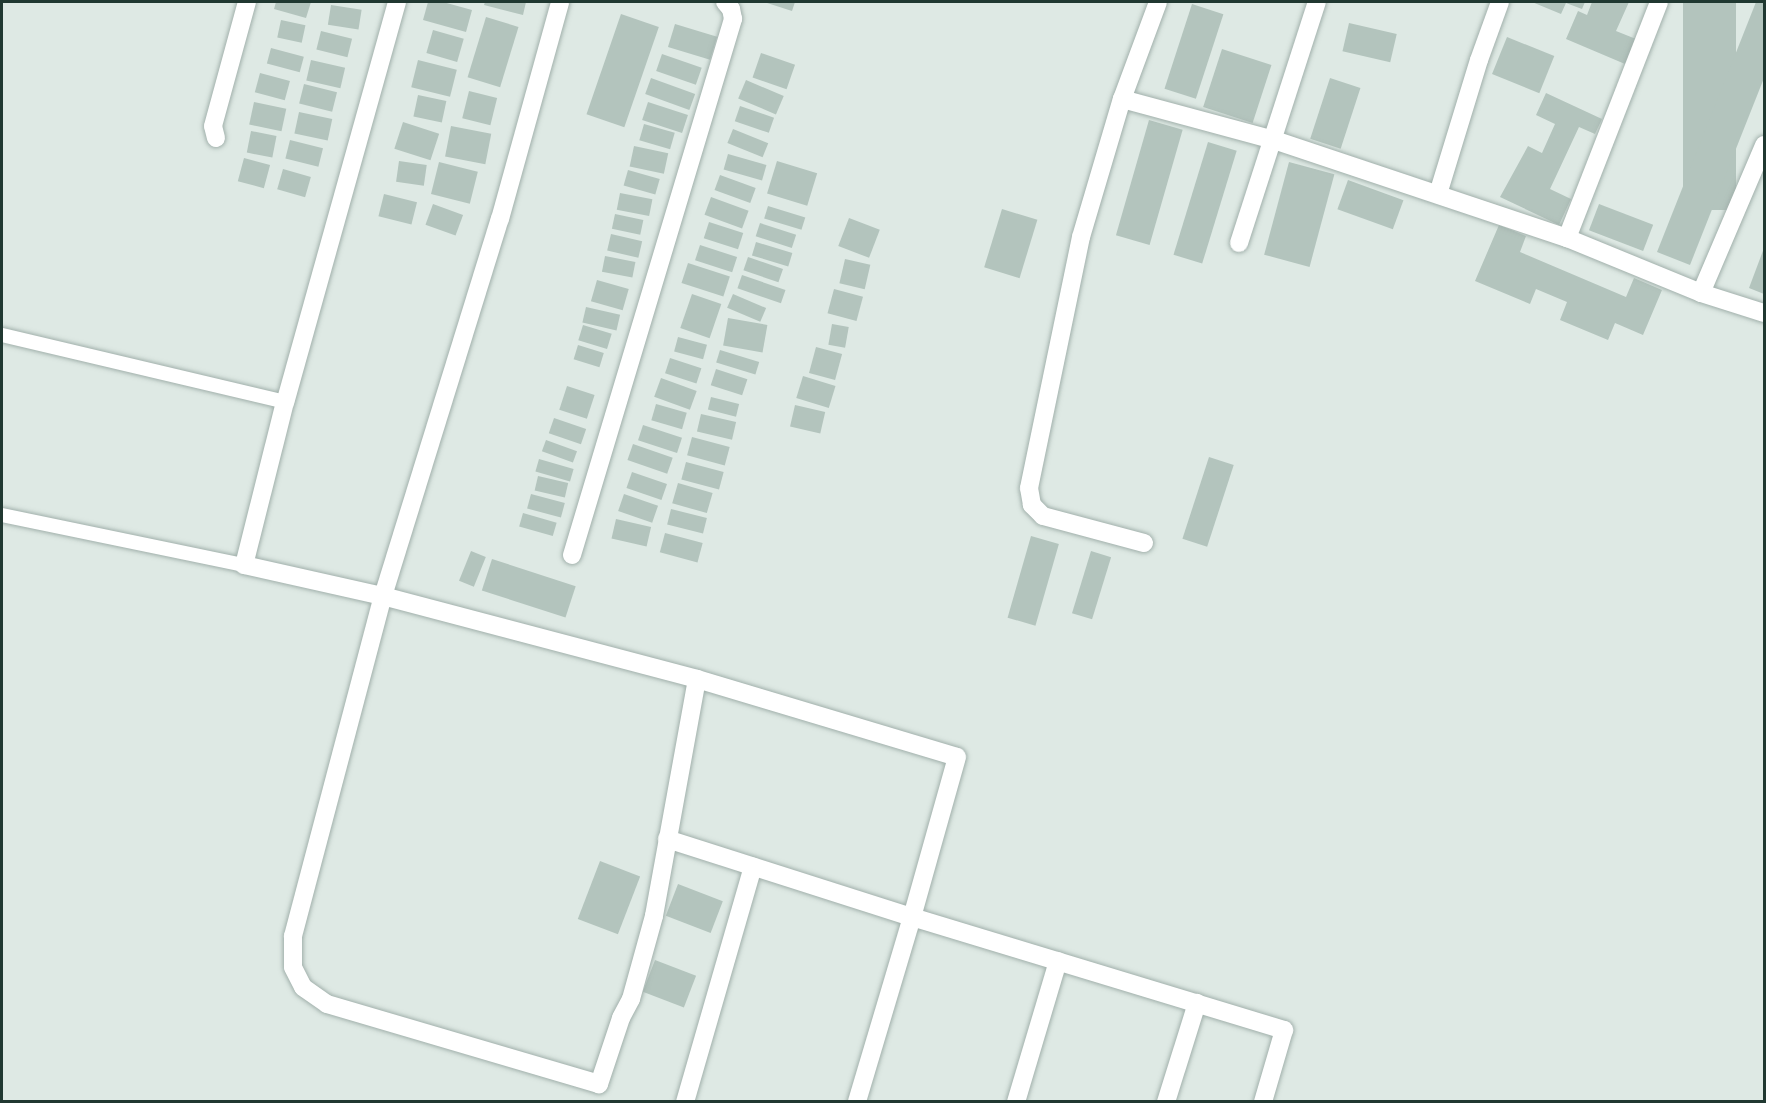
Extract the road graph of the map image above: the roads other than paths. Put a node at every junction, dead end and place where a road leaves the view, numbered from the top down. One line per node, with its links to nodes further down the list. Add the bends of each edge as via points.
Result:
1 (247, 2): 10 (street, via 213,126)
2 (397, 2): 19 (street)
3 (560, 2): 24 (street, via 500,219)
4 (725, 2): 22 (street, via 733,19)
5 (1158, 2): 9 (street)
6 (1317, 2): 11 (street)
7 (1500, 2): 13 (street)
8 (1659, 2): 14 (street)
9 (1122, 99): 11 (street); 21 (street, via 1081,237 1029,488 1032,505 1043,516)
10 (216, 138)
11 (1274, 140): 13 (street); 15 (street)
12 (1764, 145): 16 (street)
13 (1438, 194): 14 (street)
14 (1568, 238): 16 (street)
15 (1239, 243)
16 (1701, 293): 17 (street)
17 (1764, 313)
18 (2, 335): 19 (lane)
19 (285, 402): 23 (street)
20 (2, 515): 23 (lane)
21 (1144, 543)
22 (572, 555)
23 (244, 565): 24 (street)
24 (383, 596): 25 (street); 26 (street, via 293,936 293,967 303,987 327,1004 599,1084 631,999 654,916)
25 (697, 679): 26 (street); 28 (street, via 957,757)
26 (667, 839): 27 (street)
27 (753, 867): 28 (street); 31 (street)
28 (912, 917): 29 (street); 32 (street)
29 (1058, 961): 30 (street); 33 (street)
30 (1197, 1003): 34 (street); 35 (street, via 1284,1030)
31 (685, 1101)
32 (857, 1101)
33 (1016, 1101)
34 (1166, 1101)
35 (1263, 1101)

